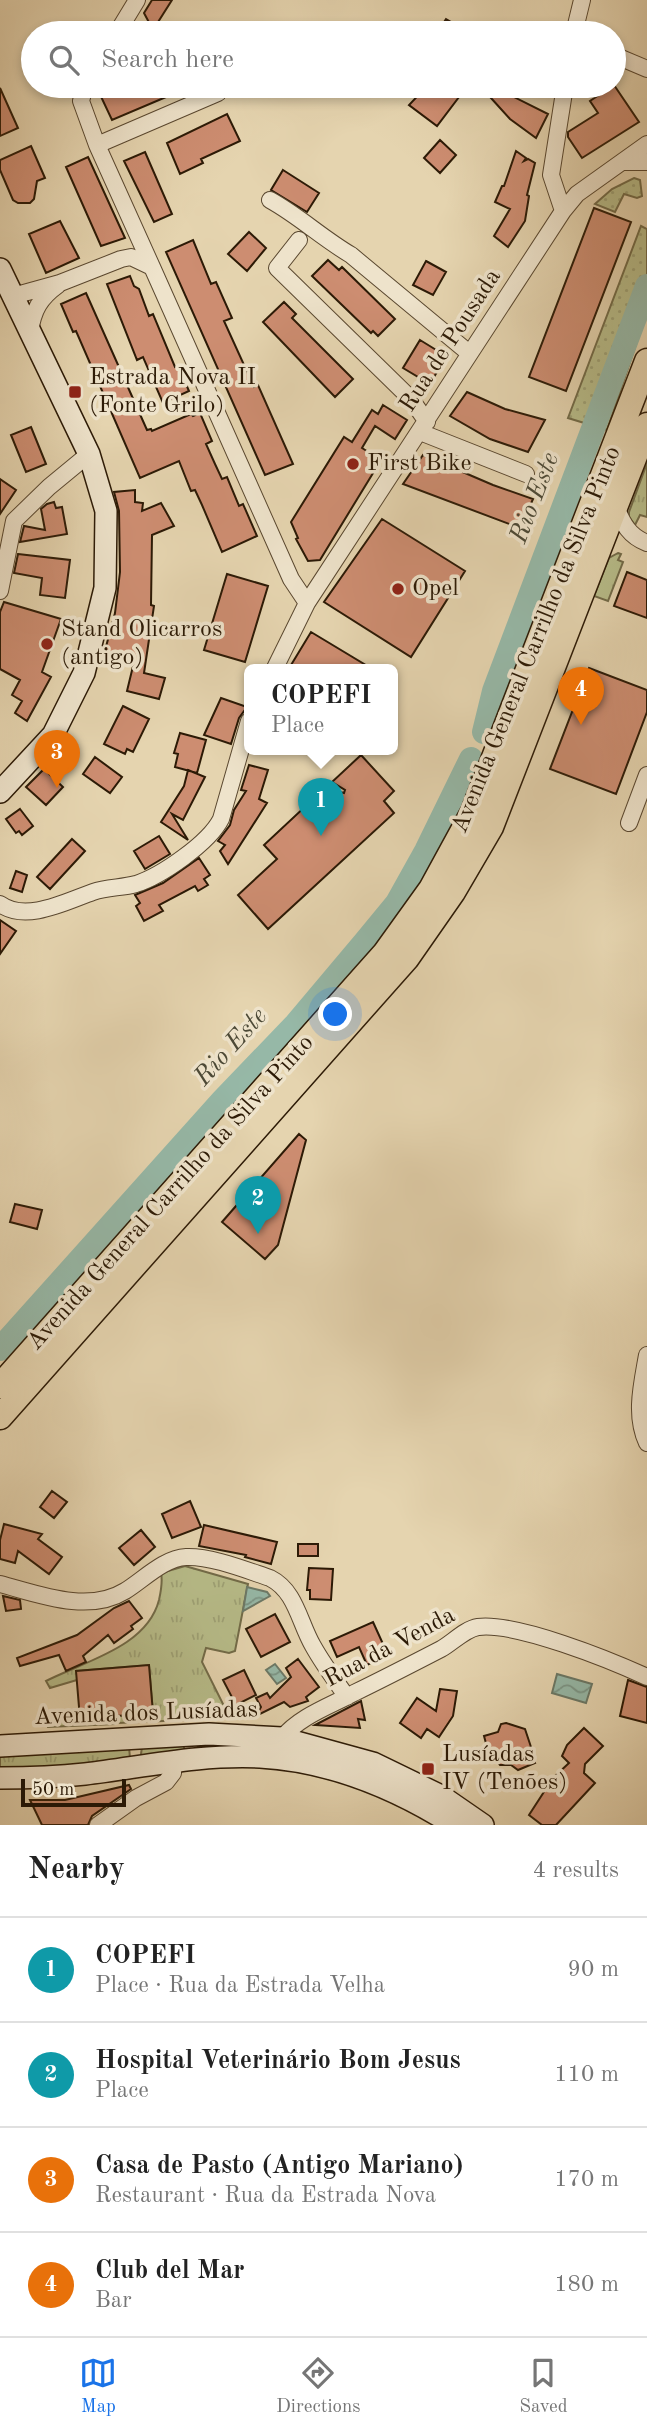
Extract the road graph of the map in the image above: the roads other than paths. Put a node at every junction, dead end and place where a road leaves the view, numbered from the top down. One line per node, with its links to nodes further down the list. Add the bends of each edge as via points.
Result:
1 (137, 0): 3 (street)
2 (582, 0): 4 (street)
3 (124, 21)
4 (577, 21)
5 (626, 60): 6 (street)
6 (647, 69)
7 (82, 98): 11 (street)
8 (206, 98): 11 (street)
9 (563, 98): 15 (street, via 551,175)
10 (647, 144): 12 (street, Rua de Pousada)
11 (97, 145): 17 (street)
12 (622, 162): 13 (street); 15 (street, Rua de Pousada, via 577,194)
13 (647, 162)
14 (270, 200): 22 (street, via 351,255)
15 (563, 211): 22 (street, Rua de Pousada)
16 (299, 240): 25 (street, via 277,268)
17 (152, 267): 19 (street, via 131,257); 34 (street, via 292,579)
18 (0, 270): 20 (main road)
19 (60, 283): 20 (street); 21 (street, via 36,306)
20 (15, 301): 21 (main road)
21 (30, 332): 28 (main road)
22 (469, 353): 24 (street, Rua de Pousada)
23 (647, 361): 42 (main road, Avenida General Carrilho da Silva Pinto, via 474,812 431,889 385,953)
24 (443, 397): 25 (street); 27 (street, Rua de Pousada)
25 (411, 398): 27 (street)
26 (647, 425): 30 (main road, Avenida General Carrilho da Silva Pinto)
27 (424, 427): 29 (street); 34 (street, Rua de Pousada)
28 (89, 454): 33 (street, via 14,522); 38 (main road, via 106,511 106,588 84,673 53,735)
29 (526, 474)
30 (616, 507): 31 (street, via 626,530); 32 (main road, Avenida General Carrilho da Silva Pinto)
31 (642, 541): 32 (street)
32 (598, 550): 43 (main road, Avenida General Carrilho da Silva Pinto, via 491,827 453,892 407,958 359,1014)
33 (0, 591)
34 (307, 603): 35 (street, Rua de Pousada)
35 (277, 664)
36 (244, 738): 40 (street, via 215,831 170,866 136,884 97,891 39,912)
37 (647, 775): 39 (street)
38 (0, 792)
39 (629, 823)
40 (0, 904)
41 (647, 1355): 44 (street, via 640,1395)
42 (0, 1385)
43 (0, 1417)
44 (647, 1443)
45 (0, 1584): 47 (street, via 42,1596 91,1601 122,1593 165,1564 186,1557 270,1577 286,1591 313,1646)
46 (647, 1677): 47 (street, Rua da Venda, via 547,1640 476,1627)
47 (346, 1697): 50 (street, Rua da Venda, via 299,1722)
48 (142, 1737): 49 (main road, Avenida dos Lusíadas); 50 (main road, Avenida dos Lusíadas, via 220,1734); 52 (main road, via 134,1753)
49 (0, 1746)
50 (280, 1748): 51 (main road, Avenida dos Lusíadas, via 236,1757); 55 (main road, Avenida dos Lusíadas, via 412,1799); 56 (main road, Avenida dos Lusíadas, via 373,1763 441,1796)
51 (174, 1761): 52 (main road, Avenida dos Lusíadas); 54 (street, via 166,1782)
52 (144, 1766): 53 (main road, Avenida dos Lusíadas)
53 (0, 1779)
54 (98, 1825)
55 (454, 1825)
56 (483, 1825)

